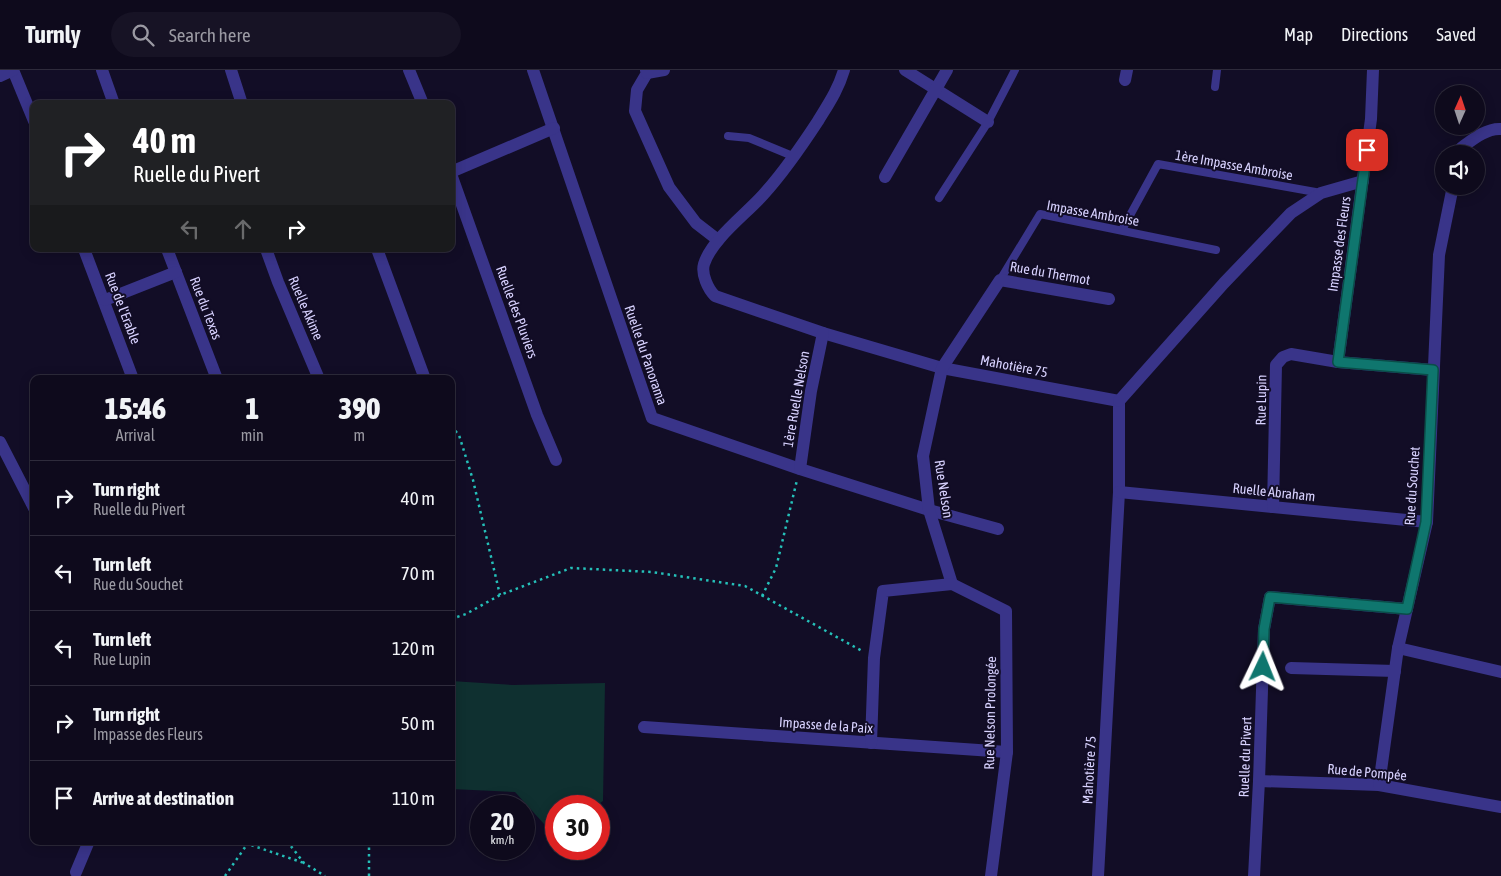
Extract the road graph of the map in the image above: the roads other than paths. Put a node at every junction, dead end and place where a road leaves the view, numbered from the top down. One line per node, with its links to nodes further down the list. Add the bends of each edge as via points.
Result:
1 (13, 70): 14 (street); 20 (street)
2 (102, 70): 17 (street)
3 (231, 70): 18 (street)
4 (409, 70): 19 (street)
5 (534, 70): 22 (street, Ruelle du Panorama)
6 (664, 70): 13 (street)
7 (844, 70): 26 (street, Mahotière 75, via 839,88)
8 (905, 70): 16 (street)
9 (947, 70): 16 (street)
10 (1015, 70): 21 (lane)
11 (1217, 70): 15 (lane)
12 (1372, 70): 29 (street, Impasse des Fleurs, via 1371,119)
13 (646, 72): 35 (street, via 638,90 635,111 669,187 696,223)
14 (0, 76)
15 (1215, 87)
16 (936, 89): 21 (street); 28 (street)
17 (113, 100)
18 (241, 100)
19 (421, 100)
20 (30, 111)
21 (988, 122): 33 (lane)
22 (554, 128): 27 (street); 56 (street, Ruelle du Panorama, via 652,418)
23 (1501, 129): 25 (street, via 1480,135)
24 (728, 136): 26 (lane, via 749,138)
25 (1465, 145)
26 (795, 157): 35 (street, Mahotière 75)
27 (455, 171)
28 (884, 177)
29 (1363, 181): 31 (street); 46 (street, Impasse des Fleurs)
30 (455, 184): 55 (street, Ruelle des Pluviers)
31 (1321, 194): 34 (lane, 1ère Impasse Ambroise, via 1158,164); 53 (street, via 1291,214 1224,283)
32 (1451, 195): 48 (street, Rue du Souchet, via 1440,255)
33 (939, 198)
34 (1122, 230): 36 (lane, Impasse Ambroise); 42 (lane, Impasse Ambroise, via 1040,214)
35 (718, 240): 45 (street, Mahotière 75, via 702,271 715,296)
36 (1216, 250)
37 (85, 252): 44 (street, Rue de l'Erable)
38 (168, 252): 41 (street, Rue du Texas)
39 (267, 252): 51 (street, Ruelle Akime)
40 (378, 252): 52 (street)
41 (176, 272): 44 (street); 50 (street, Rue du Texas)
42 (1000, 280): 43 (street, Rue du Thermot); 47 (street, Rue du Thermot)
43 (1109, 299)
44 (105, 300): 49 (street, Rue de l'Erable)
45 (823, 333): 47 (street, Mahotière 75); 56 (street, 1ère Ruelle Nelson)
46 (1338, 362): 48 (street, Rue Lupin); 59 (street, Rue Lupin, via 1290,354 1282,357 1276,365)
47 (942, 368): 53 (street, Mahotière 75); 60 (street, Rue Nelson, via 923,456)
48 (1433, 370): 61 (street, Rue du Souchet)
49 (132, 375)
50 (215, 375)
51 (317, 375)
52 (424, 375)
53 (1119, 401): 57 (street, Mahotière 75)
54 (0, 442): 58 (street)
55 (556, 460)
56 (800, 469): 60 (street, Ruelle du Panorama)
57 (1119, 492): 59 (street, Ruelle Abraham); 78 (street, Mahotière 75)
58 (30, 500)
59 (1273, 507): 61 (street, Ruelle Abraham)
60 (929, 510): 62 (street, Ruelle du Panorama); 63 (street, Rue Nelson)
61 (1426, 522): 64 (street, Rue du Souchet)
62 (998, 529)
63 (952, 584): 70 (street, via 882,591 874,658); 71 (street, Rue Nelson Prolongée, via 1006,611)
64 (1407, 609): 65 (street, Rue du Souchet); 72 (street, Ruelle du Pivert, via 1270,597 1264,629)
65 (1398, 648): 67 (street, Rue du Souchet); 68 (street)
66 (1292, 668): 67 (street)
67 (1395, 671): 73 (street, Rue du Souchet)
68 (1501, 672)
69 (644, 727): 70 (street, Impasse de la Paix)
70 (871, 743): 71 (street, Impasse de la Paix)
71 (1007, 752): 77 (street, Rue Nelson Prolongée)
72 (1259, 781): 73 (street, Rue de Pompée); 79 (street, Ruelle du Pivert)
73 (1379, 785): 74 (street, Rue de Pompée)
74 (1501, 807)
75 (87, 845): 76 (street)
76 (76, 872)
77 (991, 876)
78 (1098, 876)
79 (1254, 876)

